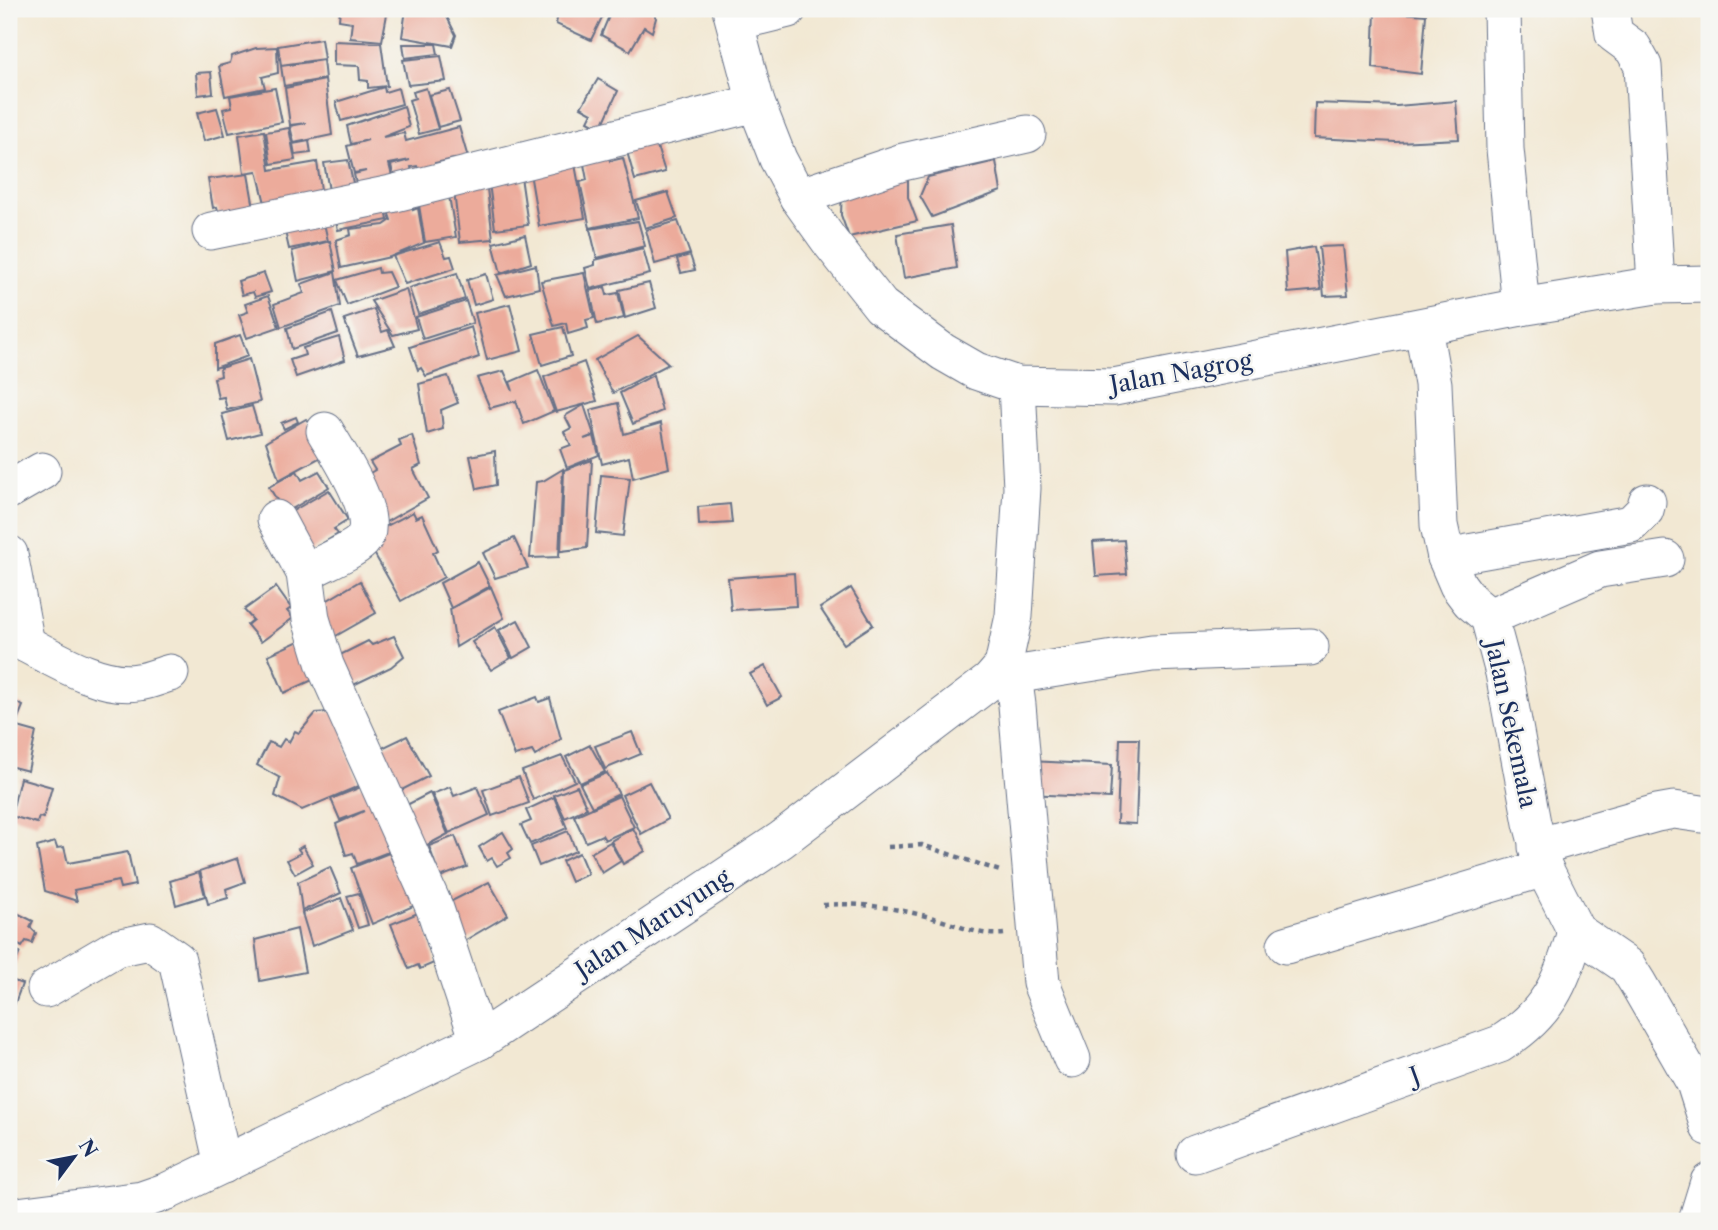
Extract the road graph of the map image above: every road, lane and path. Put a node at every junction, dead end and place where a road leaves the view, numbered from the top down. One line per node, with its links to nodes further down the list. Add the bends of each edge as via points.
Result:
1 (788, 9): 4 (street)
2 (1502, 9): 11 (street, via 1505,149)
3 (1610, 9): 10 (street, via 1614,34 1633,48 1643,66)
4 (733, 15): 5 (street, Jalan Nagrog)
5 (756, 103): 7 (street, Jalan Nagrog); 8 (street, via 391,194)
6 (1027, 134): 7 (street, via 903,162)
7 (798, 197): 13 (street, Jalan Nagrog, via 881,306 965,365)
8 (211, 231)
9 (1709, 284): 10 (street, Jalan Nagrog)
10 (1656, 285): 11 (street, Jalan Nagrog)
11 (1521, 307): 12 (street, Jalan Nagrog)
12 (1423, 328): 13 (street, Jalan Nagrog, via 1114,387); 20 (street, Jalan Sekemala, via 1433,384 1439,525)
13 (1017, 385): 26 (street, via 1022,488)
14 (326, 431): 22 (street, via 356,486 367,527 360,543)
15 (42, 471): 16 (street)
16 (9, 490)
17 (1647, 502): 20 (street, via 1632,524)
18 (276, 519): 22 (street)
19 (9, 554): 24 (street)
20 (1446, 557): 23 (street, Jalan Sekemala, via 1458,585)
21 (1665, 559): 23 (street, via 1600,569)
22 (304, 573): 37 (street, via 325,665 435,909)
23 (1489, 617): 30 (street, Jalan Sekemala)
24 (18, 639): 27 (street, via 54,660 110,681 136,683)
25 (1310, 647): 26 (street, via 1152,653)
26 (1008, 671): 31 (street, via 1028,805); 37 (street, Jalan Maruyung, via 781,840)
27 (170, 673)
28 (1709, 815): 30 (street, via 1674,810 1657,813)
29 (888, 847): 31 (path, via 922,845)
30 (1540, 858): 34 (street, Jalan Sekemala); 35 (street)
31 (1032, 877): 33 (street)
32 (823, 905): 33 (path, via 858,902 992,935)
33 (1036, 929): 38 (street, via 1041,984)
34 (1576, 931): 39 (street, Jalan Sekemala, via 1627,966); 40 (street, J, via 1567,968 1548,1002 1522,1031 1500,1044)
35 (1286, 945)
36 (46, 989): 41 (street, via 116,948 150,941 177,960)
37 (480, 1041): 41 (street, Jalan Maruyung)
38 (1072, 1059)
39 (1702, 1104)
40 (1195, 1154)
41 (223, 1165): 43 (street, Jalan Maruyung, via 142,1200)
42 (1709, 1182): 45 (street)
43 (68, 1216): 44 (street, Jalan Maruyung)
44 (9, 1217)
45 (1697, 1221)

